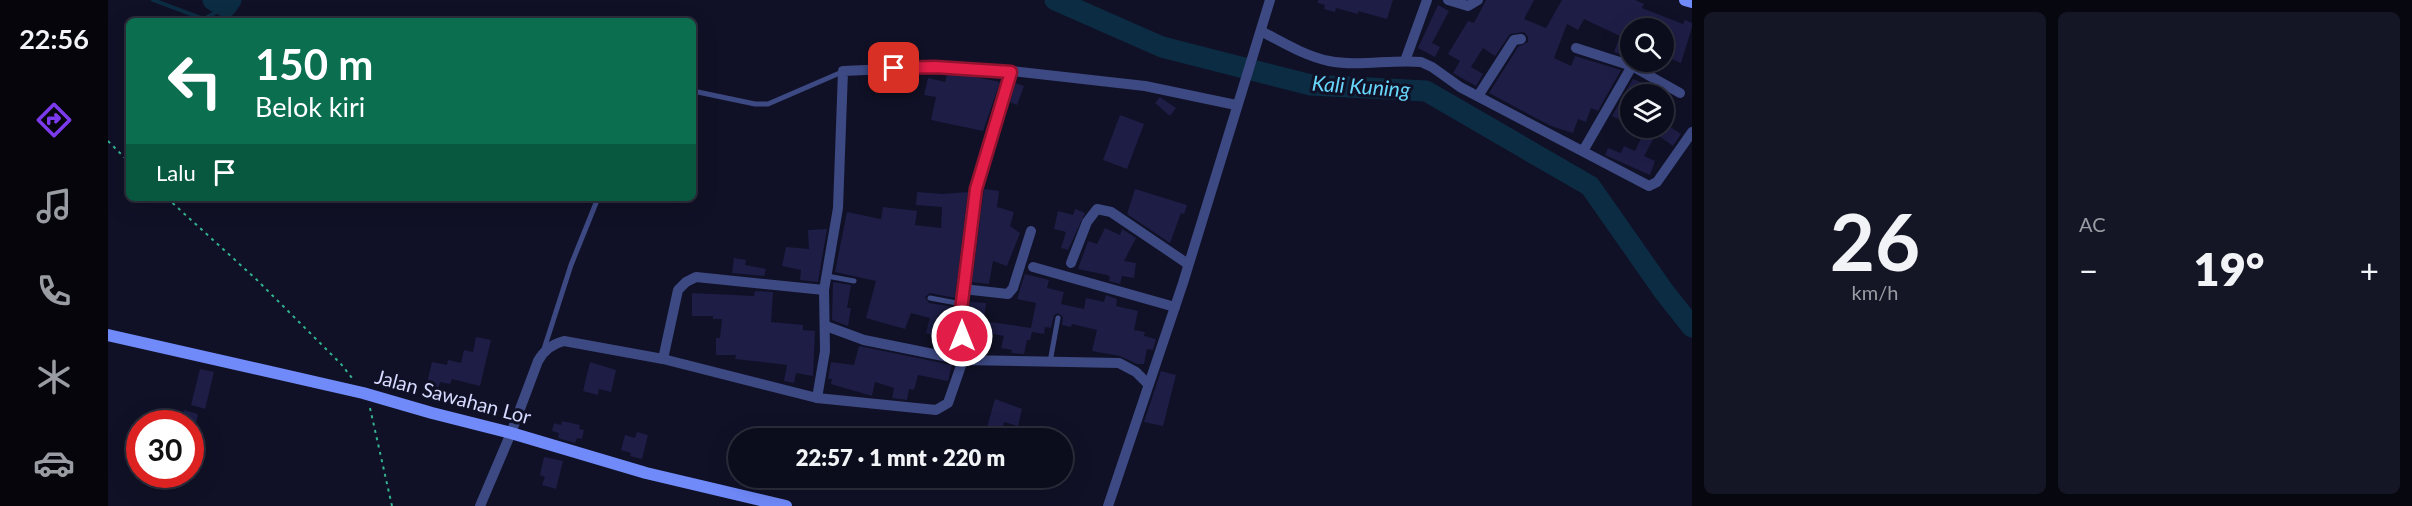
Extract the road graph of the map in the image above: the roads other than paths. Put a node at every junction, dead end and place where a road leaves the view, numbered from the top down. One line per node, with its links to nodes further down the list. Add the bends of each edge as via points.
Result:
1 (1270, 0): 7 (street)
2 (1427, 0): 10 (street)
3 (1448, 0): 4 (street, via 1468,6)
4 (1478, 0)
5 (1685, 0): 6 (main road)
6 (1692, 2)
7 (1261, 31): 10 (street, via 1328,61); 19 (street)
8 (1521, 39): 18 (street, via 1514,39)
9 (1576, 48): 11 (street)
10 (1405, 61): 18 (street, via 1432,67)
11 (1620, 62)
12 (843, 71): 13 (street, via 935,67); 16 (lane, via 768,104); 27 (street, via 838,208)
13 (1011, 72): 19 (street, via 1145,86); 29 (street, via 976,189)
14 (1629, 72): 21 (street)
15 (1643, 72): 17 (street)
16 (696, 92)
17 (1680, 93)
18 (1478, 96): 21 (street)
19 (1236, 105): 25 (street)
20 (1692, 132): 21 (street, via 1658,182 1649,186)
21 (1583, 152)
22 (597, 201): 37 (lane)
23 (1030, 231): 29 (street, via 1008,294)
24 (1071, 263): 25 (street, via 1087,222 1097,209 1111,212)
25 (1188, 264): 33 (street)
26 (1033, 267): 33 (street)
27 (827, 276): 28 (lane); 30 (street)
28 (854, 281)
29 (963, 289): 32 (street)
30 (824, 290): 35 (street); 38 (street, via 696,277 678,290)
31 (930, 298): 32 (lane)
32 (962, 304): 39 (street)
33 (1175, 307): 41 (street)
34 (1058, 318): 40 (lane)
35 (825, 326): 39 (street, via 864,340); 42 (street)
36 (108, 335): 43 (main road, Jalan Sawahan Lor, via 363,393)
37 (543, 353): 38 (street, via 564,341); 43 (street)
38 (663, 359): 42 (street)
39 (963, 360): 40 (street); 42 (street, via 948,403 936,410)
40 (1050, 362): 41 (street, via 1119,363)
41 (1148, 384): 46 (street)
42 (817, 398)
43 (511, 433): 44 (street); 45 (main road, Jalan Sawahan Lor, via 646,473)
44 (480, 506)
45 (786, 506)
46 (1108, 506)

